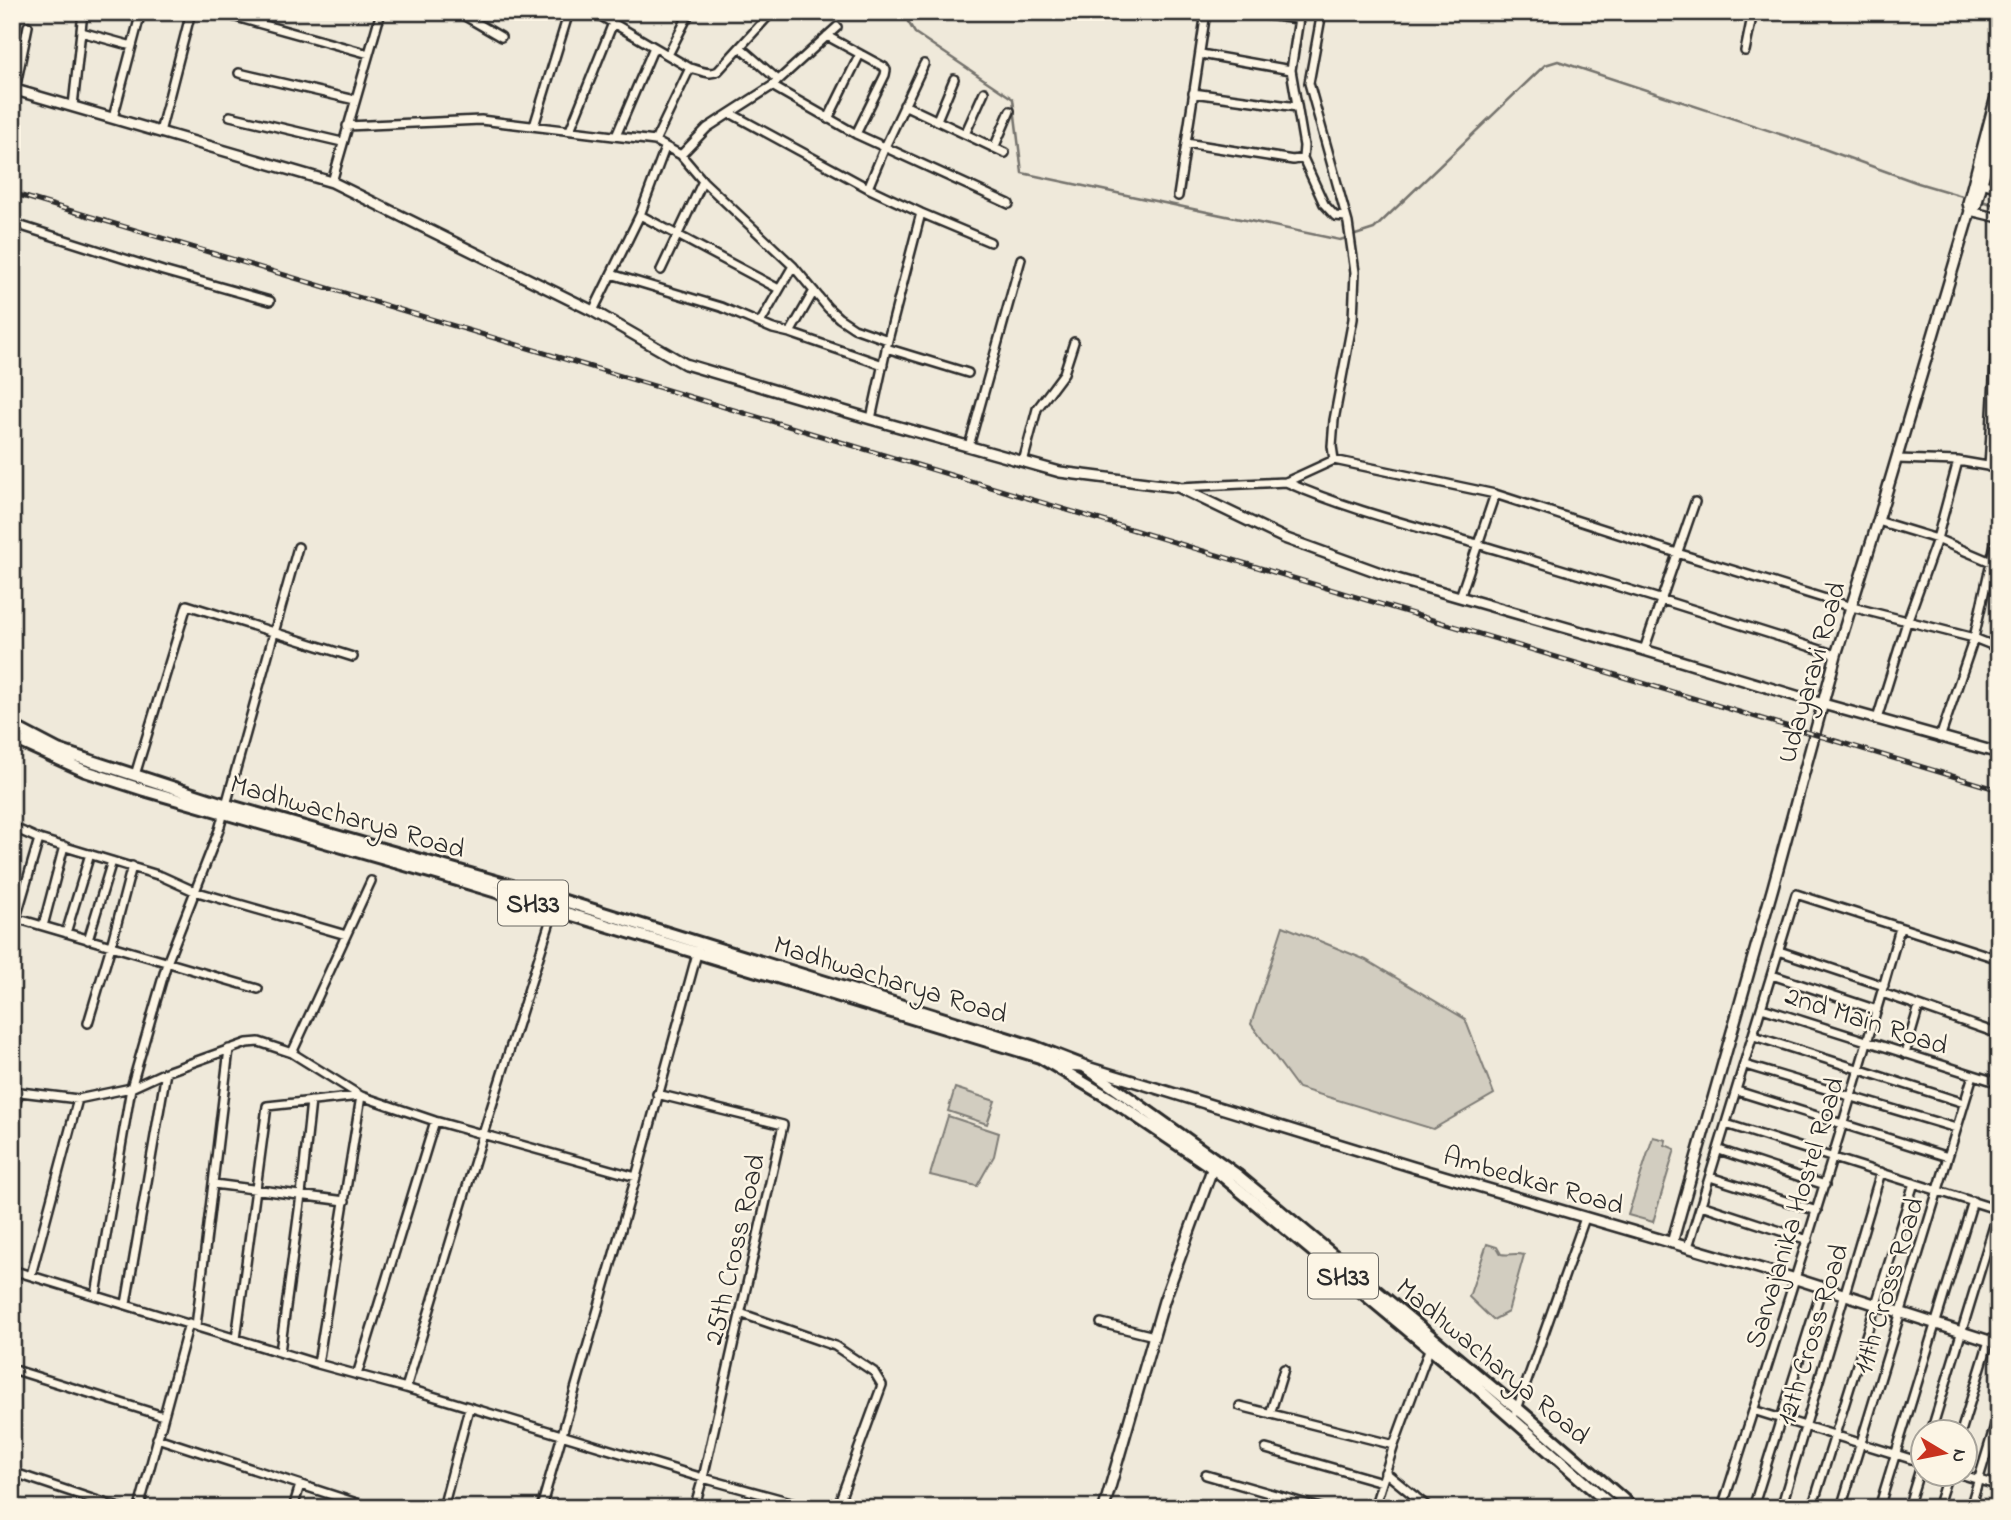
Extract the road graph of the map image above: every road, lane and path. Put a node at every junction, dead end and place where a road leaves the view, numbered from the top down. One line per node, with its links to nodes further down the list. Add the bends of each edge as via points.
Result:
1 (83, 12): 19 (street)
2 (141, 12): 22 (street)
3 (191, 12): 54 (street)
4 (218, 12): 26 (street)
5 (458, 12): 21 (street)
6 (569, 12): 52 (street)
7 (594, 12): 16 (street)
8 (772, 12): 24 (street)
9 (1206, 12): 28 (street)
10 (1242, 12): 15 (street)
11 (1322, 12): 78 (street, via 1309,83)
12 (1753, 12): 25 (street)
13 (378, 13): 26 (street)
14 (687, 14): 29 (street)
15 (1298, 16): 32 (street)
16 (612, 23): 23 (street); 53 (street)
17 (28, 26): 37 (street)
18 (837, 27): 20 (street)
19 (81, 32): 22 (street); 42 (street)
20 (827, 36): 27 (street); 35 (street)
21 (501, 37)
22 (132, 46): 47 (street)
23 (654, 47): 29 (street); 57 (street)
24 (740, 47): 31 (street, via 714,74); 35 (street)
25 (1745, 51)
26 (369, 54): 40 (street)
27 (860, 54): 49 (street); 55 (street, via 886,70)
28 (1201, 54): 32 (street); 39 (street)
29 (668, 55): 31 (street)
30 (924, 64): 41 (street)
31 (690, 68): 58 (street)
32 (1291, 70): 43 (street)
33 (240, 73): 40 (street)
34 (954, 79): 50 (street)
35 (775, 83): 45 (street); 49 (street)
36 (1999, 86): 69 (street)
37 (14, 90): 42 (street)
38 (984, 92): 56 (street)
39 (1193, 93): 43 (street); 60 (street)
40 (355, 100): 51 (street)
41 (904, 105): 50 (street); 61 (street)
42 (73, 106): 47 (street)
43 (1297, 107): 66 (street)
44 (1010, 111): 63 (street)
45 (730, 113): 65 (street, via 707,128); 70 (street)
46 (230, 116): 59 (street)
47 (114, 118): 54 (street)
48 (1999, 118): 69 (street, Udayaravi Road)
49 (828, 119): 55 (street)
50 (937, 120): 56 (street)
51 (347, 126): 52 (street, via 481,120); 59 (street)
52 (534, 126): 53 (street)
53 (570, 130): 57 (street)
54 (160, 132): 68 (street)
55 (856, 134): 61 (street)
56 (965, 134): 63 (street)
57 (616, 136): 58 (street)
58 (655, 141): 62 (street)
59 (342, 142): 68 (street)
60 (1186, 143): 66 (street); 72 (street)
61 (885, 147): 70 (street); 73 (street)
62 (666, 148): 65 (street); 76 (street)
63 (994, 148): 64 (street)
64 (1005, 153)
65 (681, 155): 67 (street)
66 (1303, 158): 78 (street, via 1324,204 1335,216)
67 (703, 181): 80 (street); 83 (street)
68 (332, 182): 89 (street)
69 (1978, 184): 71 (street); 74 (street, Udayaravi Road)
70 (868, 188): 75 (street)
71 (1999, 188)
72 (1178, 197)
73 (1009, 204)
74 (1971, 206): 77 (street); 99 (street, Udayaravi Road)
75 (921, 214): 81 (street); 94 (street)
76 (640, 215): 80 (street); 85 (street)
77 (1999, 218)
78 (1347, 220): 100 (street, via 1355,272 1353,319 1334,420)
79 (12, 223): 88 (street)
80 (678, 235): 84 (street); 86 (street)
81 (990, 242)
82 (1021, 259): 98 (street)
83 (793, 266): 86 (street); 87 (street)
84 (661, 270)
85 (611, 274): 89 (street); 90 (street)
86 (779, 289): 90 (street)
87 (814, 291): 92 (street); 94 (street, via 839,318)
88 (270, 301)
89 (593, 311): 97 (street, via 685,363)
90 (760, 323): 92 (street)
91 (1997, 326): 103 (street)
92 (790, 333): 95 (street)
93 (1074, 342): 102 (street, via 1063,373 1037,408)
94 (887, 344): 95 (street); 96 (street)
95 (883, 365): 97 (street)
96 (968, 373)
97 (872, 419): 98 (street)
98 (969, 446): 102 (street)
99 (1897, 459): 101 (street); 109 (street, Udayaravi Road)
100 (1334, 460): 105 (street); 107 (street)
101 (1958, 461): 103 (street); 111 (street)
102 (1023, 462): 106 (street, via 1060,472)
103 (1989, 467): 104 (street)
104 (1999, 468)
105 (1286, 482): 106 (street); 112 (street, via 1321,498)
106 (1178, 487): 117 (street, via 1284,538)
107 (1496, 494): 112 (street); 115 (street)
108 (1695, 502): 115 (street)
109 (1878, 522): 111 (street); 119 (street, Udayaravi Road)
110 (1999, 526): 114 (street)
111 (1937, 539): 116 (street); 120 (street)
112 (1478, 544): 117 (street); 118 (street)
113 (298, 547): 121 (street)
114 (1996, 551): 116 (street)
115 (1677, 553): 118 (street); 119 (street)
116 (1991, 562): 122 (street)
117 (1460, 597): 124 (street)
118 (1661, 599): 124 (street); 125 (street)
119 (1852, 607): 120 (street); 125 (street, Udayaravi Road)
120 (1908, 622): 122 (street); 128 (street)
121 (274, 634): 126 (street); 133 (street, via 187,606); 134 (street)
122 (1975, 638): 123 (street); 131 (street)
123 (1999, 648)
124 (1644, 650): 127 (street)
125 (1836, 655): 127 (street, Udayaravi Road)
126 (353, 657)
127 (1823, 704): 128 (street); 211 (street, Udayaravi Road)
128 (1877, 719): 131 (street)
129 (12, 726): 133 (main road, Madhwacharya Road, via 58,750)
130 (12, 738): 134 (main road, Madhwacharya Road / SH33, via 85,771)
131 (1940, 738): 132 (street)
132 (1999, 753)
133 (135, 775): 134 (main road, Madhwacharya Road)
134 (225, 810): 143 (street); 144 (main road, Madhwacharya Road / SH33)
135 (14, 828): 136 (street); 137 (street)
136 (39, 839): 138 (street); 145 (street)
137 (12, 844)
138 (64, 846): 139 (street); 146 (street)
139 (90, 854): 140 (street); 148 (street)
140 (112, 861): 141 (street); 150 (street)
141 (132, 866): 143 (street); 151 (street)
142 (370, 881): 149 (street)
143 (194, 891): 149 (street); 155 (street)
144 (556, 904): 152 (main road, Madhwacharya Road / SH33); 190 (street)
145 (14, 918): 146 (street)
146 (43, 926): 148 (street)
147 (1900, 928): 153 (street, via 1796,894); 154 (street); 158 (street, Sarvajanika Hostel Road)
148 (66, 933): 150 (street)
149 (346, 935): 167 (street)
150 (88, 940): 151 (street)
151 (111, 946): 155 (street); 162 (street)
152 (699, 947): 169 (main road, Madhwacharya Road / SH33); 171 (main road, Madhwacharya Road, via 1035,1047); 179 (street)
153 (1779, 951): 156 (street); 158 (street)
154 (1999, 959)
155 (167, 962): 157 (street); 176 (street)
156 (1772, 975): 160 (street); 161 (street)
157 (258, 989)
158 (1883, 989): 159 (street); 161 (street, Sarvajanika Hostel Road)
159 (1919, 1006): 163 (street); 168 (street)
160 (1762, 1009): 164 (street); 165 (street, 2nd Main Road)
161 (1877, 1010): 165 (street, Sarvajanika Hostel Road)
162 (88, 1023)
163 (1999, 1034)
164 (1754, 1036): 170 (street); 172 (street)
165 (1868, 1042): 168 (street, 2nd Main Road); 172 (street, Sarvajanika Hostel Road)
166 (229, 1049): 167 (street, via 259,1042); 173 (street); 199 (street)
167 (292, 1053): 180 (street)
168 (1905, 1054): 174 (street, 2nd Main Road)
169 (1056, 1065): 171 (street, Ambedkar Road); 194 (main road, SH33)
170 (1745, 1065): 177 (street); 181 (street)
171 (1084, 1066): 194 (main road, Madhwacharya Road); 209 (street, Ambedkar Road)
172 (1859, 1071): 181 (street, Sarvajanika Hostel Road); 184 (street)
173 (166, 1072): 176 (street); 219 (street)
174 (1973, 1075): 175 (street, 2nd Main Road); 184 (street, 11th Cross Road)
175 (1999, 1083)
176 (131, 1088): 182 (street); 217 (street)
177 (1737, 1091): 187 (street); 188 (street)
178 (15, 1092): 182 (street); 185 (street)
179 (657, 1094): 196 (street); 222 (street, 25th Cross Road, via 783,1125)
180 (361, 1096): 183 (street); 186 (street); 204 (street)
181 (1851, 1098): 188 (street, Sarvajanika Hostel Road); 189 (street)
182 (78, 1099): 214 (street)
183 (311, 1101): 201 (street, via 267,1106); 203 (street)
184 (1964, 1102): 189 (street, 11th Cross Road)
185 (12, 1115)
186 (435, 1121): 190 (street); 235 (street)
187 (1726, 1124): 191 (street); 192 (street)
188 (1843, 1124): 192 (street, Sarvajanika Hostel Road); 193 (street)
189 (1956, 1128): 193 (street, 11th Cross Road)
190 (483, 1134): 196 (street); 236 (street)
191 (1718, 1150): 197 (street); 200 (street)
192 (1833, 1157): 195 (street); 200 (street, Sarvajanika Hostel Road)
193 (1948, 1157): 202 (street, 11th Cross Road)
194 (1214, 1164): 227 (street); 230 (main road, SH33)
195 (1881, 1172): 198 (street); 218 (street, 12th Cross Road)
196 (636, 1177): 249 (street)
197 (1710, 1177): 206 (street); 208 (street)
198 (1914, 1183): 202 (street); 220 (street)
199 (214, 1184): 201 (street); 225 (street)
200 (1825, 1185): 208 (street, Sarvajanika Hostel Road)
201 (257, 1190): 203 (street); 228 (street)
202 (1937, 1190): 205 (street); 221 (street, 11th Cross Road)
203 (302, 1195): 204 (street); 231 (street)
204 (345, 1201): 232 (street)
205 (1973, 1201): 207 (street); 224 (street)
206 (1701, 1205): 210 (street); 212 (street)
207 (1999, 1209): 226 (street)
208 (1817, 1211): 210 (street, Sarvajanika Hostel Road)
209 (1585, 1218): 211 (street, Ambedkar Road); 239 (street)
210 (1808, 1240): 215 (street, Sarvajanika Hostel Road)
211 (1672, 1242): 212 (street, Ambedkar Road)
212 (1688, 1247): 215 (street, Ambedkar Road)
213 (12, 1270): 214 (street)
214 (31, 1275): 217 (street)
215 (1796, 1279): 216 (street, Ambedkar Road); 240 (street, Sarvajanika Hostel Road)
216 (1822, 1287): 218 (street, Ambedkar Road); 246 (street)
217 (96, 1295): 219 (street)
218 (1845, 1295): 220 (street, Ambedkar Road); 248 (street, 12th Cross Road)
219 (126, 1304): 225 (street)
220 (1875, 1304): 221 (street, Ambedkar Road); 250 (street)
221 (1900, 1312): 224 (street, Ambedkar Road); 252 (street, 11th Cross Road)
222 (740, 1313): 261 (street, 25th Cross Road); 278 (street, via 835,1346 874,1372 882,1385)
223 (1101, 1323): 227 (street)
224 (1935, 1323): 226 (street, Ambedkar Road); 255 (street)
225 (193, 1324): 228 (street); 243 (street)
226 (1961, 1332): 229 (street, Ambedkar Road); 244 (street)
227 (1154, 1336): 279 (street)
228 (236, 1339): 231 (street)
229 (1994, 1342): 245 (street)
230 (1432, 1343): 239 (main road, Madhwacharya Road); 247 (main road, SH33); 253 (street)
231 (280, 1352): 232 (street)
232 (318, 1364): 235 (street)
233 (12, 1369): 243 (street)
234 (1284, 1369): 242 (street)
235 (357, 1375): 236 (street)
236 (406, 1388): 238 (street)
237 (1240, 1406): 242 (street)
238 (469, 1408): 249 (street); 274 (street)
239 (1518, 1409): 247 (street); 285 (main road, Madhwacharya Road)
240 (1753, 1410): 246 (street); 286 (street, Sarvajanika Hostel Road)
241 (1999, 1412): 259 (street)
242 (1270, 1414): 253 (street)
243 (163, 1416): 251 (street)
244 (1935, 1418)
245 (1966, 1418)
246 (1782, 1419): 248 (street); 287 (street)
247 (1513, 1420): 284 (main road, SH33)
248 (1806, 1427): 250 (street); 288 (street, 12th Cross Road)
249 (561, 1434): 261 (street); 275 (street)
250 (1834, 1436): 252 (street); 289 (street)
251 (157, 1438): 264 (street); 271 (street)
252 (1860, 1444): 255 (street); 290 (street, 11th Cross Road)
253 (1394, 1445): 258 (street)
254 (1266, 1448): 263 (street)
255 (1895, 1454): 256 (street); 291 (street)
256 (1910, 1458)
257 (12, 1472): 270 (street)
258 (1385, 1472): 263 (street); 269 (street)
259 (1980, 1474)
260 (1206, 1475): 280 (street)
261 (703, 1478): 276 (street, 25th Cross Road); 277 (street)
262 (1980, 1481): 265 (street)
263 (1382, 1482): 281 (street)
264 (300, 1485): 272 (street); 273 (street)
265 (1999, 1486)
266 (1914, 1488): 292 (street)
267 (1944, 1488): 293 (street)
268 (1976, 1488): 294 (street)
269 (1415, 1496): 282 (street); 283 (street)
270 (119, 1508)
271 (139, 1508)
272 (293, 1508)
273 (372, 1508)
274 (443, 1508)
275 (541, 1508)
276 (694, 1508)
277 (813, 1508)
278 (837, 1508)
279 (1104, 1508)
280 (1321, 1508)
281 (1374, 1508)
282 (1411, 1508)
283 (1429, 1508)
284 (1614, 1508)
285 (1633, 1508)
286 (1721, 1508)
287 (1753, 1508)
288 (1782, 1508)
289 (1812, 1508)
290 (1841, 1508)
291 (1880, 1508)
292 (1908, 1508)
293 (1937, 1508)
294 (1970, 1508)

